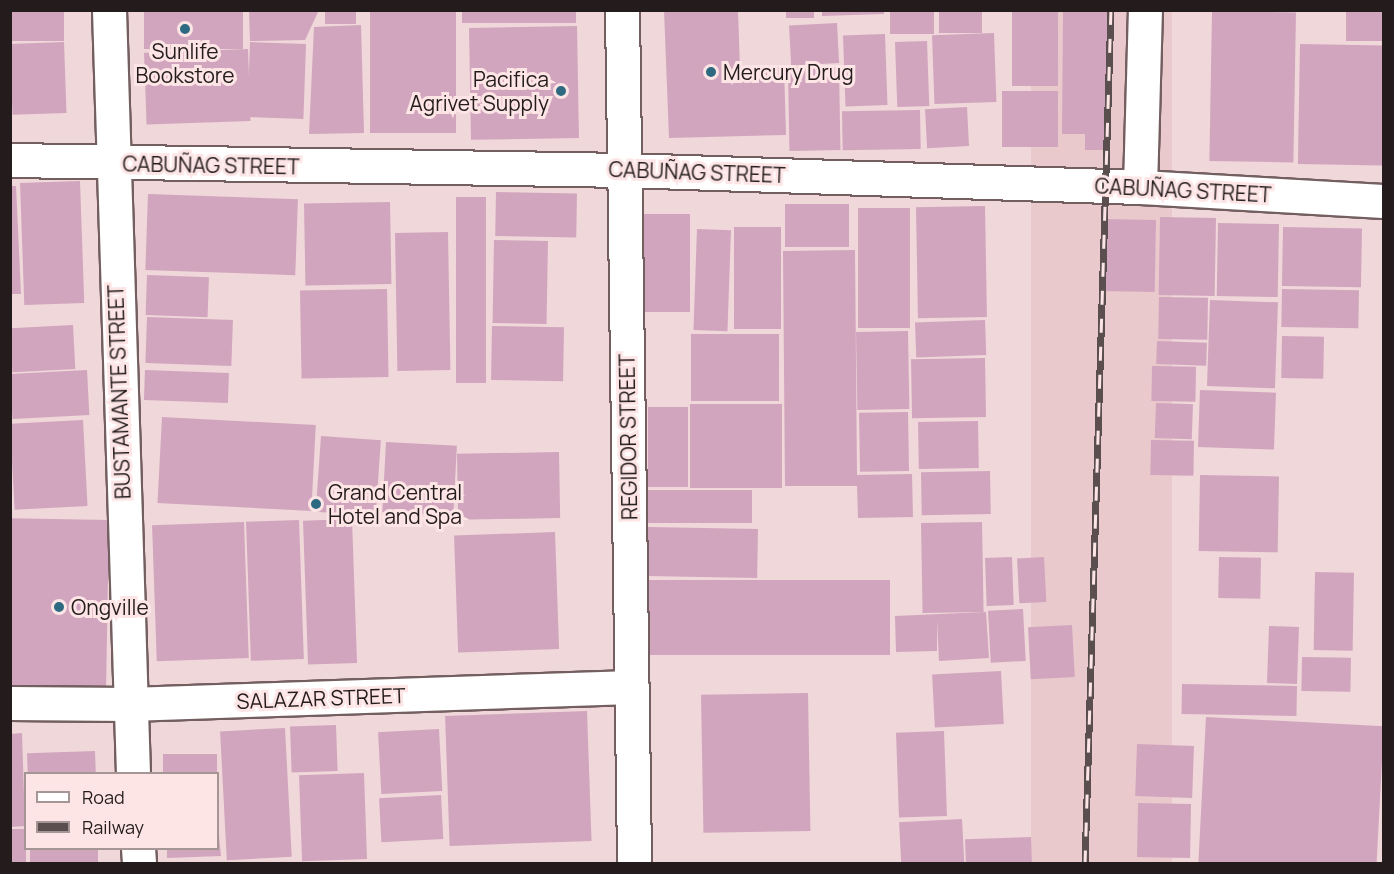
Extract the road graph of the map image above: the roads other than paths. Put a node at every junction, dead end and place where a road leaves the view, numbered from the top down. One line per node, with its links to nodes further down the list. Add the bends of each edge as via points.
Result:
1 (110, 10): 5 (street, BUSTAMANTE STREET)
2 (622, 10): 6 (street, REGIDOR STREET)
3 (1145, 10): 7 (street)
4 (10, 160): 5 (street, CABUÑAG STREET)
5 (112, 164): 6 (street, CABUÑAG STREET); 11 (street, BUSTAMANTE STREET)
6 (624, 170): 7 (street, CABUÑAG STREET); 9 (street, REGIDOR STREET)
7 (1140, 187): 8 (street, CABUÑAG STREET)
8 (1383, 201)
9 (632, 687): 11 (street, SALAZAR STREET); 13 (street, REGIDOR STREET)
10 (10, 703): 11 (street, SALAZAR STREET)
11 (129, 705): 12 (street, BUSTAMANTE STREET)
12 (133, 772)
13 (634, 864)

